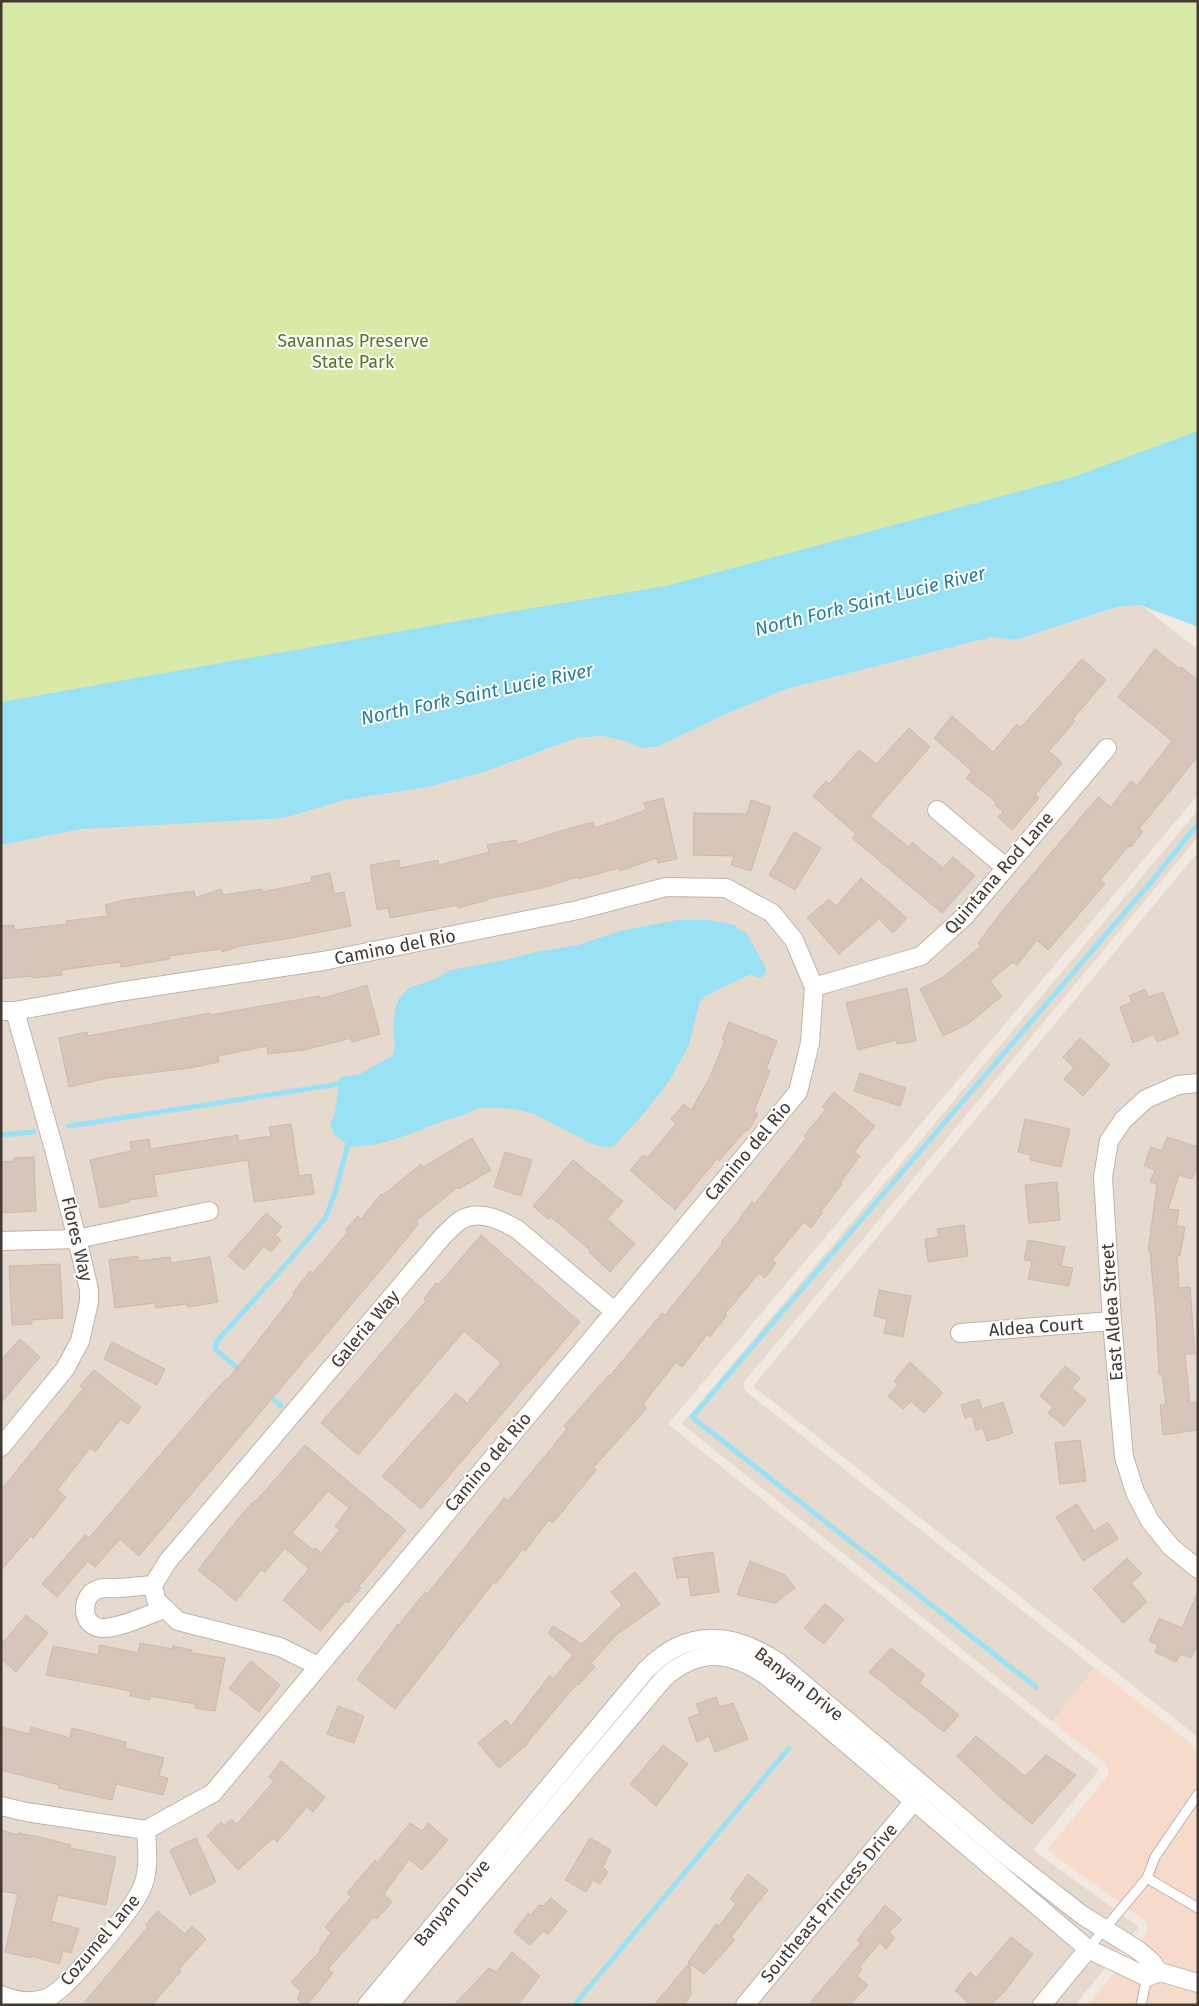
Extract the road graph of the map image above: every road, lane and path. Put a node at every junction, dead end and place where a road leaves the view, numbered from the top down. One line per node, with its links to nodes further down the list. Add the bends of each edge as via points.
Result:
1 (1107, 748): 3 (street, Quintana Rod Lane)
2 (938, 810): 3 (street)
3 (1005, 867): 4 (street, Quintana Rod Lane, via 966,915 921,956)
4 (814, 987): 5 (street, Camino del Rio, via 794,940 772,913 726,888 666,888 578,910 323,961); 10 (street, Camino del Rio, via 810,1043 798,1092)
5 (8, 1011): 8 (street, Flores Way, via 54,1148)
6 (1198, 1083): 11 (street, East Aldea Street, via 1178,1085 1146,1099 1123,1120 1109,1141 1103,1177)
7 (209, 1211): 8 (street)
8 (77, 1239): 9 (street); 13 (street, Flores Way, via 89,1302 80,1341 56,1382)
9 (1, 1241)
10 (614, 1311): 15 (street, Galeria Way, via 507,1223 479,1216 461,1220 443,1236 174,1554); 18 (street, Camino del Rio)
11 (1112, 1321): 12 (street, Aldea Court); 14 (street, East Aldea Street, via 1124,1457 1135,1492 1150,1521)
12 (960, 1333)
13 (1, 1446)
14 (1198, 1569)
15 (153, 1585): 16 (street, via 156,1600); 16 (street, via 99,1589 88,1596 86,1616 93,1625 101,1628)
16 (164, 1609): 18 (street, via 178,1621 280,1647)
17 (659, 1658): 19 (street); 20 (street, Banyan Drive, via 678,1647 704,1640 728,1639 754,1647 779,1663); 25 (street, Banyan Drive, via 646,1670)
18 (318, 1666): 24 (street, Camino del Rio, via 213,1793)
19 (670, 1674): 20 (street, Banyan Drive, via 684,1663 709,1656 735,1659 752,1666); 25 (street, Banyan Drive)
20 (834, 1721): 22 (street, Banyan Drive); 28 (street, Banyan Drive)
21 (1198, 1794): 26 (lane, via 1155,1857)
22 (914, 1801): 29 (street, Banyan Drive); 35 (street, Southeast Princess Drive)
23 (1, 1806): 24 (street)
24 (146, 1830): 32 (street, Cozumel Lane, via 147,1870 142,1890 107,1937 50,1997 31,2002)
25 (508, 1850): 33 (street, Banyan Drive); 34 (street, Banyan Drive)
26 (1147, 1878): 27 (lane); 28 (lane)
27 (1198, 1908)
28 (1104, 1930): 29 (lane); 30 (street, Banyan Drive, via 1152,1962)
29 (1088, 1949): 30 (street, Banyan Drive); 36 (street)
30 (1155, 1974): 31 (street, Banyan Drive); 37 (lane)
31 (1198, 1982)
32 (1, 1995)
33 (367, 2005)
34 (388, 2005)
35 (745, 2005)
36 (1042, 2005)
37 (1141, 2005)

